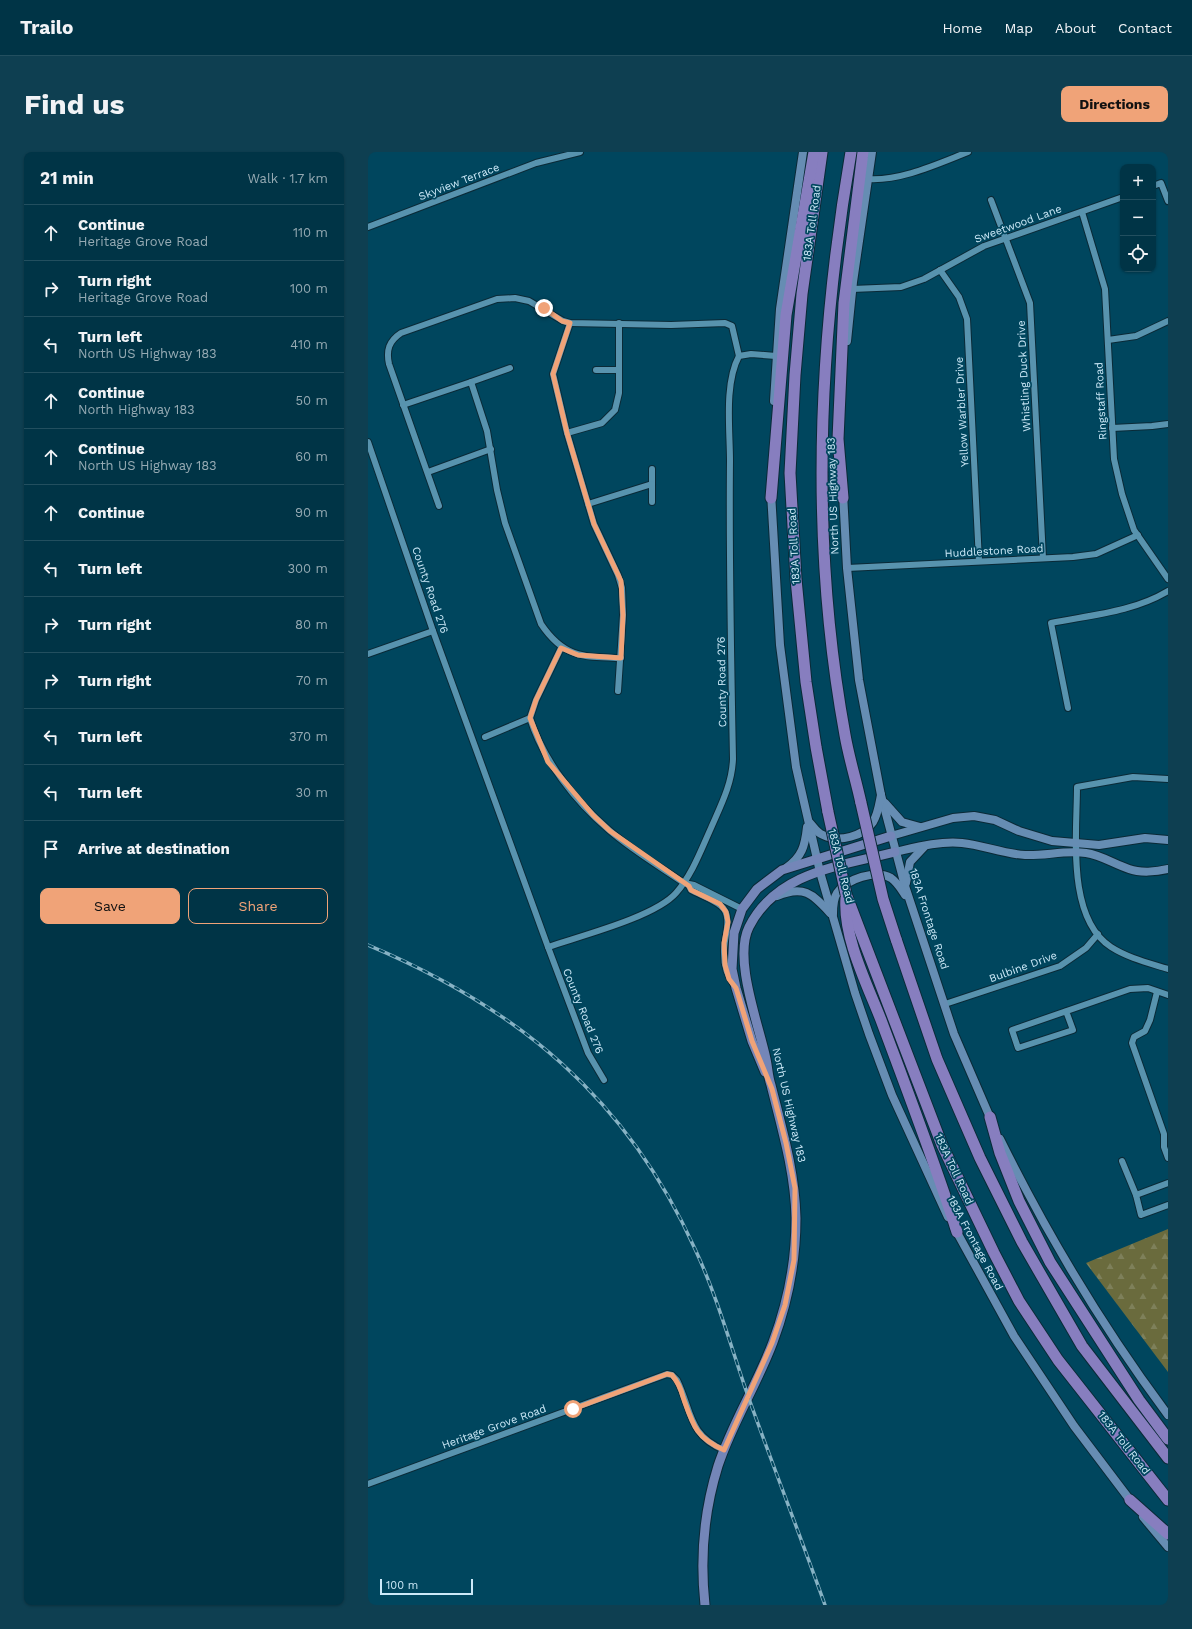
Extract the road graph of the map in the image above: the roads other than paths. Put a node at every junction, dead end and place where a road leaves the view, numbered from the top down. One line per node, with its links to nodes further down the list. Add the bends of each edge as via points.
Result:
1 (580, 152): 15 (street, Skyview Terrace, via 536,163)
2 (803, 152): 24 (main road, via 784,279)
3 (814, 152): 38 (highway, via 786,315)
4 (822, 152): 72 (highway, 183A Toll Road, bridge, via 802,294 790,473 796,579 806,682 828,812)
5 (851, 152): 98 (highway, bridge, via 830,302 822,484 827,587 845,736 884,899 937,1059 980,1158 1022,1242 1082,1346)
6 (863, 152): 39 (highway, via 844,303 838,439)
7 (872, 152): 9 (main road, North US Highway 183)
8 (968, 152): 9 (street, via 900,175 880,180)
9 (868, 179): 18 (main road, North US Highway 183)
10 (1156, 185): 13 (street, via 1161,183)
11 (1120, 198): 14 (street, Sweetwood Lane)
12 (991, 200): 16 (street, Whistling Duck Drive)
13 (1168, 201)
14 (1082, 212): 16 (street, Sweetwood Lane); 22 (street, Ringstaff Road, via 1105,289)
15 (368, 227)
16 (1006, 238): 17 (street, Sweetwood Lane, via 984,246); 44 (street, Whistling Duck Drive, via 1030,303)
17 (940, 270): 18 (street, Sweetwood Lane, via 924,279 900,287); 45 (street, Yellow Warbler Drive, via 959,297 967,318)
18 (852, 289): 39 (main road, North US Highway 183, via 844,389)
19 (1168, 321): 22 (street, via 1136,336)
20 (570, 323): 21 (street); 29 (street, via 529,301 515,298 497,299 401,333 389,344 387,354); 32 (street, via 553,374)
21 (620, 323): 23 (street, via 729,324 732,326); 27 (street)
22 (1108, 340): 31 (street, Ringstaff Road)
23 (739, 356): 24 (street); 70 (street, County Road 276, via 734,366 730,389 732,775)
24 (776, 356): 38 (main road)
25 (510, 368): 28 (street)
26 (596, 370): 27 (street)
27 (619, 370): 32 (street, via 618,402 609,418 596,425)
28 (471, 382): 29 (street); 34 (street)
29 (403, 405): 36 (street)
30 (1168, 424): 31 (street)
31 (1112, 428): 43 (street, Ringstaff Road, via 1114,459 1120,487)
32 (567, 433): 41 (street)
33 (368, 442): 49 (street, County Road 276)
34 (491, 449): 36 (street); 50 (street, via 497,490 510,537 541,624 550,638)
35 (652, 469): 37 (street)
36 (428, 472): 42 (street)
37 (652, 484): 40 (street); 41 (street)
38 (771, 498): 59 (main road, via 780,645 796,766)
39 (843, 498): 46 (main road, North US Highway 183)
40 (652, 502)
41 (588, 504): 52 (street, via 622,588)
42 (440, 506)
43 (1138, 536): 44 (street, Huddlestone Road, via 1096,554); 47 (street, Ringstaff Road)
44 (1044, 558): 45 (street, Huddlestone Road)
45 (979, 561): 46 (street, Huddlestone Road)
46 (847, 568): 58 (main road, North US Highway 183, via 862,702)
47 (1168, 579)
48 (1168, 591): 54 (street, via 1151,601 1133,607 1051,623)
49 (433, 631): 51 (street); 79 (street, County Road 276)
50 (561, 648): 52 (street, via 578,655); 55 (street)
51 (368, 654)
52 (621, 658): 53 (street)
53 (618, 691)
54 (1068, 708)
55 (530, 718): 56 (street); 70 (street, via 548,762 593,815 610,831)
56 (485, 737)
57 (1168, 779): 64 (street, via 1133,777 1077,786)
58 (882, 798): 59 (main road, via 877,814 865,832 833,838 817,831); 60 (main road, via 902,822); 61 (main road, North US Highway 183)
59 (808, 821): 66 (main road, 183A Frontage Road); 67 (main road, via 804,847 797,860)
60 (922, 828): 61 (main road); 64 (main road, via 953,818 984,817 1036,837)
61 (891, 836): 65 (main road, North US Highway 183); 66 (main road)
62 (1168, 840): 64 (main road, via 1145,838)
63 (928, 845): 64 (main road, via 963,843 996,852 1026,855); 65 (main road); 71 (main road, via 910,862)
64 (1077, 848): 68 (main road, via 1129,869 1146,872); 78 (street, via 1082,902 1086,916)
65 (895, 852): 69 (main road, North US Highway 183); 71 (main road, 183A Frontage Road)
66 (816, 859): 67 (main road); 69 (main road, 183A Frontage Road)
67 (786, 868): 75 (main road, via 763,883)
68 (1168, 870)
69 (820, 872): 73 (main road, North US Highway 183, via 794,881); 76 (main road, 183A Frontage Road)
70 (686, 884): 75 (street, via 694,885); 79 (street, County Road 276, via 655,909); 81 (street, via 691,890 720,904 726,912 728,922 724,943 725,959 729,979)
71 (905, 886): 74 (main road, 183A Frontage Road)
72 (846, 894): 94 (highway, via 845,915 857,956); 101 (highway, 183A Toll Road, via 942,1145 1019,1301 1058,1360)
73 (768, 900): 76 (main road, via 789,892 803,891 817,899); 77 (main road, North US Highway 183)
74 (910, 900): 76 (main road, via 893,879 880,874 873,875 849,882 840,889 834,900); 84 (main road, 183A Frontage Road)
75 (742, 909): 77 (main road); 81 (main road, via 732,940 731,962)
76 (831, 916): 94 (main road, 183A Frontage Road, via 855,993 892,1095)
77 (746, 933): 87 (main road, North US Highway 183, via 746,975)
78 (1098, 934): 80 (street, via 1111,946); 84 (street, Bulbine Drive, via 1086,948 1060,966)
79 (548, 947): 86 (street, County Road 276, via 588,1052)
80 (1168, 969)
81 (736, 988): 87 (main road, via 752,1041)
82 (1157, 992): 83 (street); 85 (street, via 1148,988 1130,989); 89 (street, via 1147,1026 1134,1037 1132,1043 1164,1134 1164,1147)
83 (1168, 995)
84 (945, 1004): 88 (main road, 183A Frontage Road, via 954,1034)
85 (1066, 1011): 85 (street, via 1012,1030 1018,1048 1073,1030)
86 (604, 1080)
87 (770, 1084): 97 (main road, North US Highway 183, via 795,1188 794,1260 785,1305 772,1343)
88 (990, 1118): 95 (main road, 183A Frontage Road, via 1026,1191 1083,1292); 96 (highway, via 1000,1153 1019,1201 1050,1262 1139,1400)
89 (1168, 1158)
90 (1122, 1161): 92 (street)
91 (1168, 1183): 92 (street)
92 (1136, 1195): 93 (street, via 1141,1215)
93 (1168, 1205)
94 (957, 1232): 100 (main road, 183A Frontage Road, via 988,1291 1037,1371 1074,1426)
95 (1168, 1415)
96 (1168, 1439)
97 (724, 1450): 99 (street, Heritage Grove Road, via 710,1444 701,1436 693,1423 677,1380 667,1374); 104 (main road, North US Highway 183, via 711,1493 706,1526 703,1575)
98 (1168, 1458)
99 (368, 1484)
100 (1130, 1500): 102 (highway); 103 (main road, 183A Frontage Road)
101 (1168, 1500)
102 (1168, 1534)
103 (1168, 1546)
104 (705, 1605)

